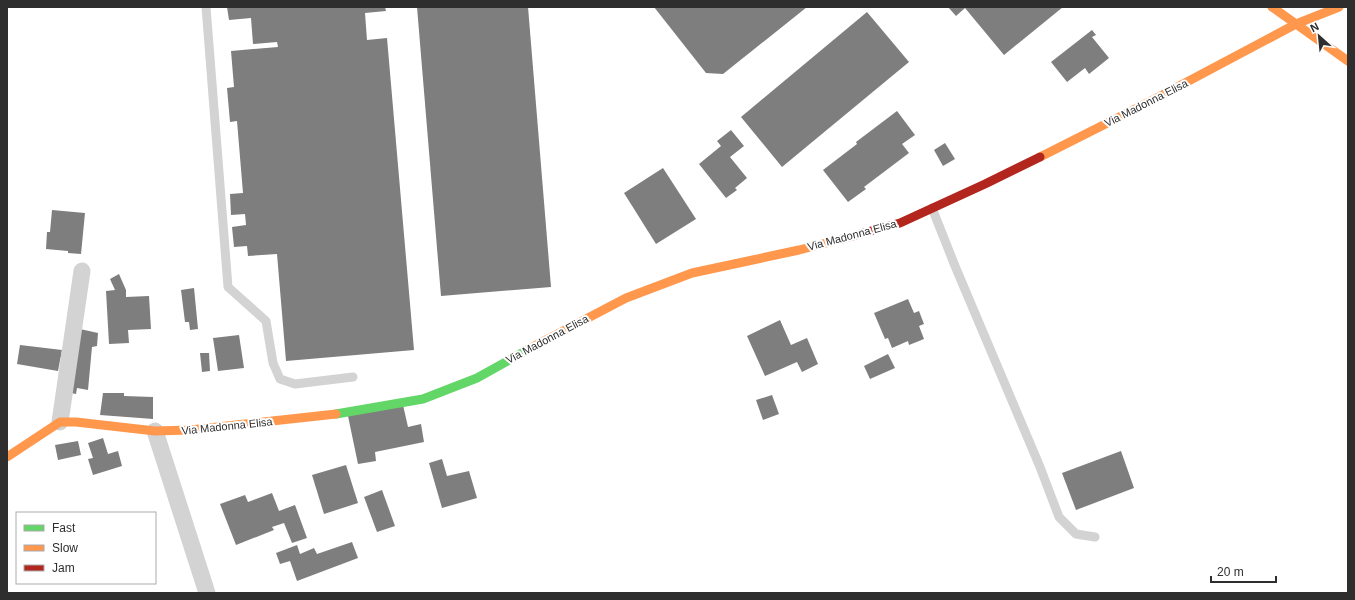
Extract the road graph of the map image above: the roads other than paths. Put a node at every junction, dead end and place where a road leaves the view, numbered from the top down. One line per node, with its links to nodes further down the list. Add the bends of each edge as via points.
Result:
1 (206, 7): 8 (lane, via 228,287 266,321 273,363 280,379 295,384)
2 (1272, 7): 4 (street)
3 (1339, 7): 4 (street, Via Madonna Elisa)
4 (1296, 24): 5 (street); 6 (street, Via Madonna Elisa, via 1137,108)
5 (1346, 58)
6 (932, 208): 10 (street, Via Madonna Elisa, via 900,223 798,250 692,273 633,295 553,335 477,378 423,399 331,415 190,430); 12 (lane, via 1059,517 1076,534)
7 (82, 271): 9 (street)
8 (353, 377)
9 (60, 422): 10 (street, Via Madonna Elisa); 11 (street)
10 (155, 431): 13 (street)
11 (7, 457)
12 (1095, 536)
13 (206, 593)

